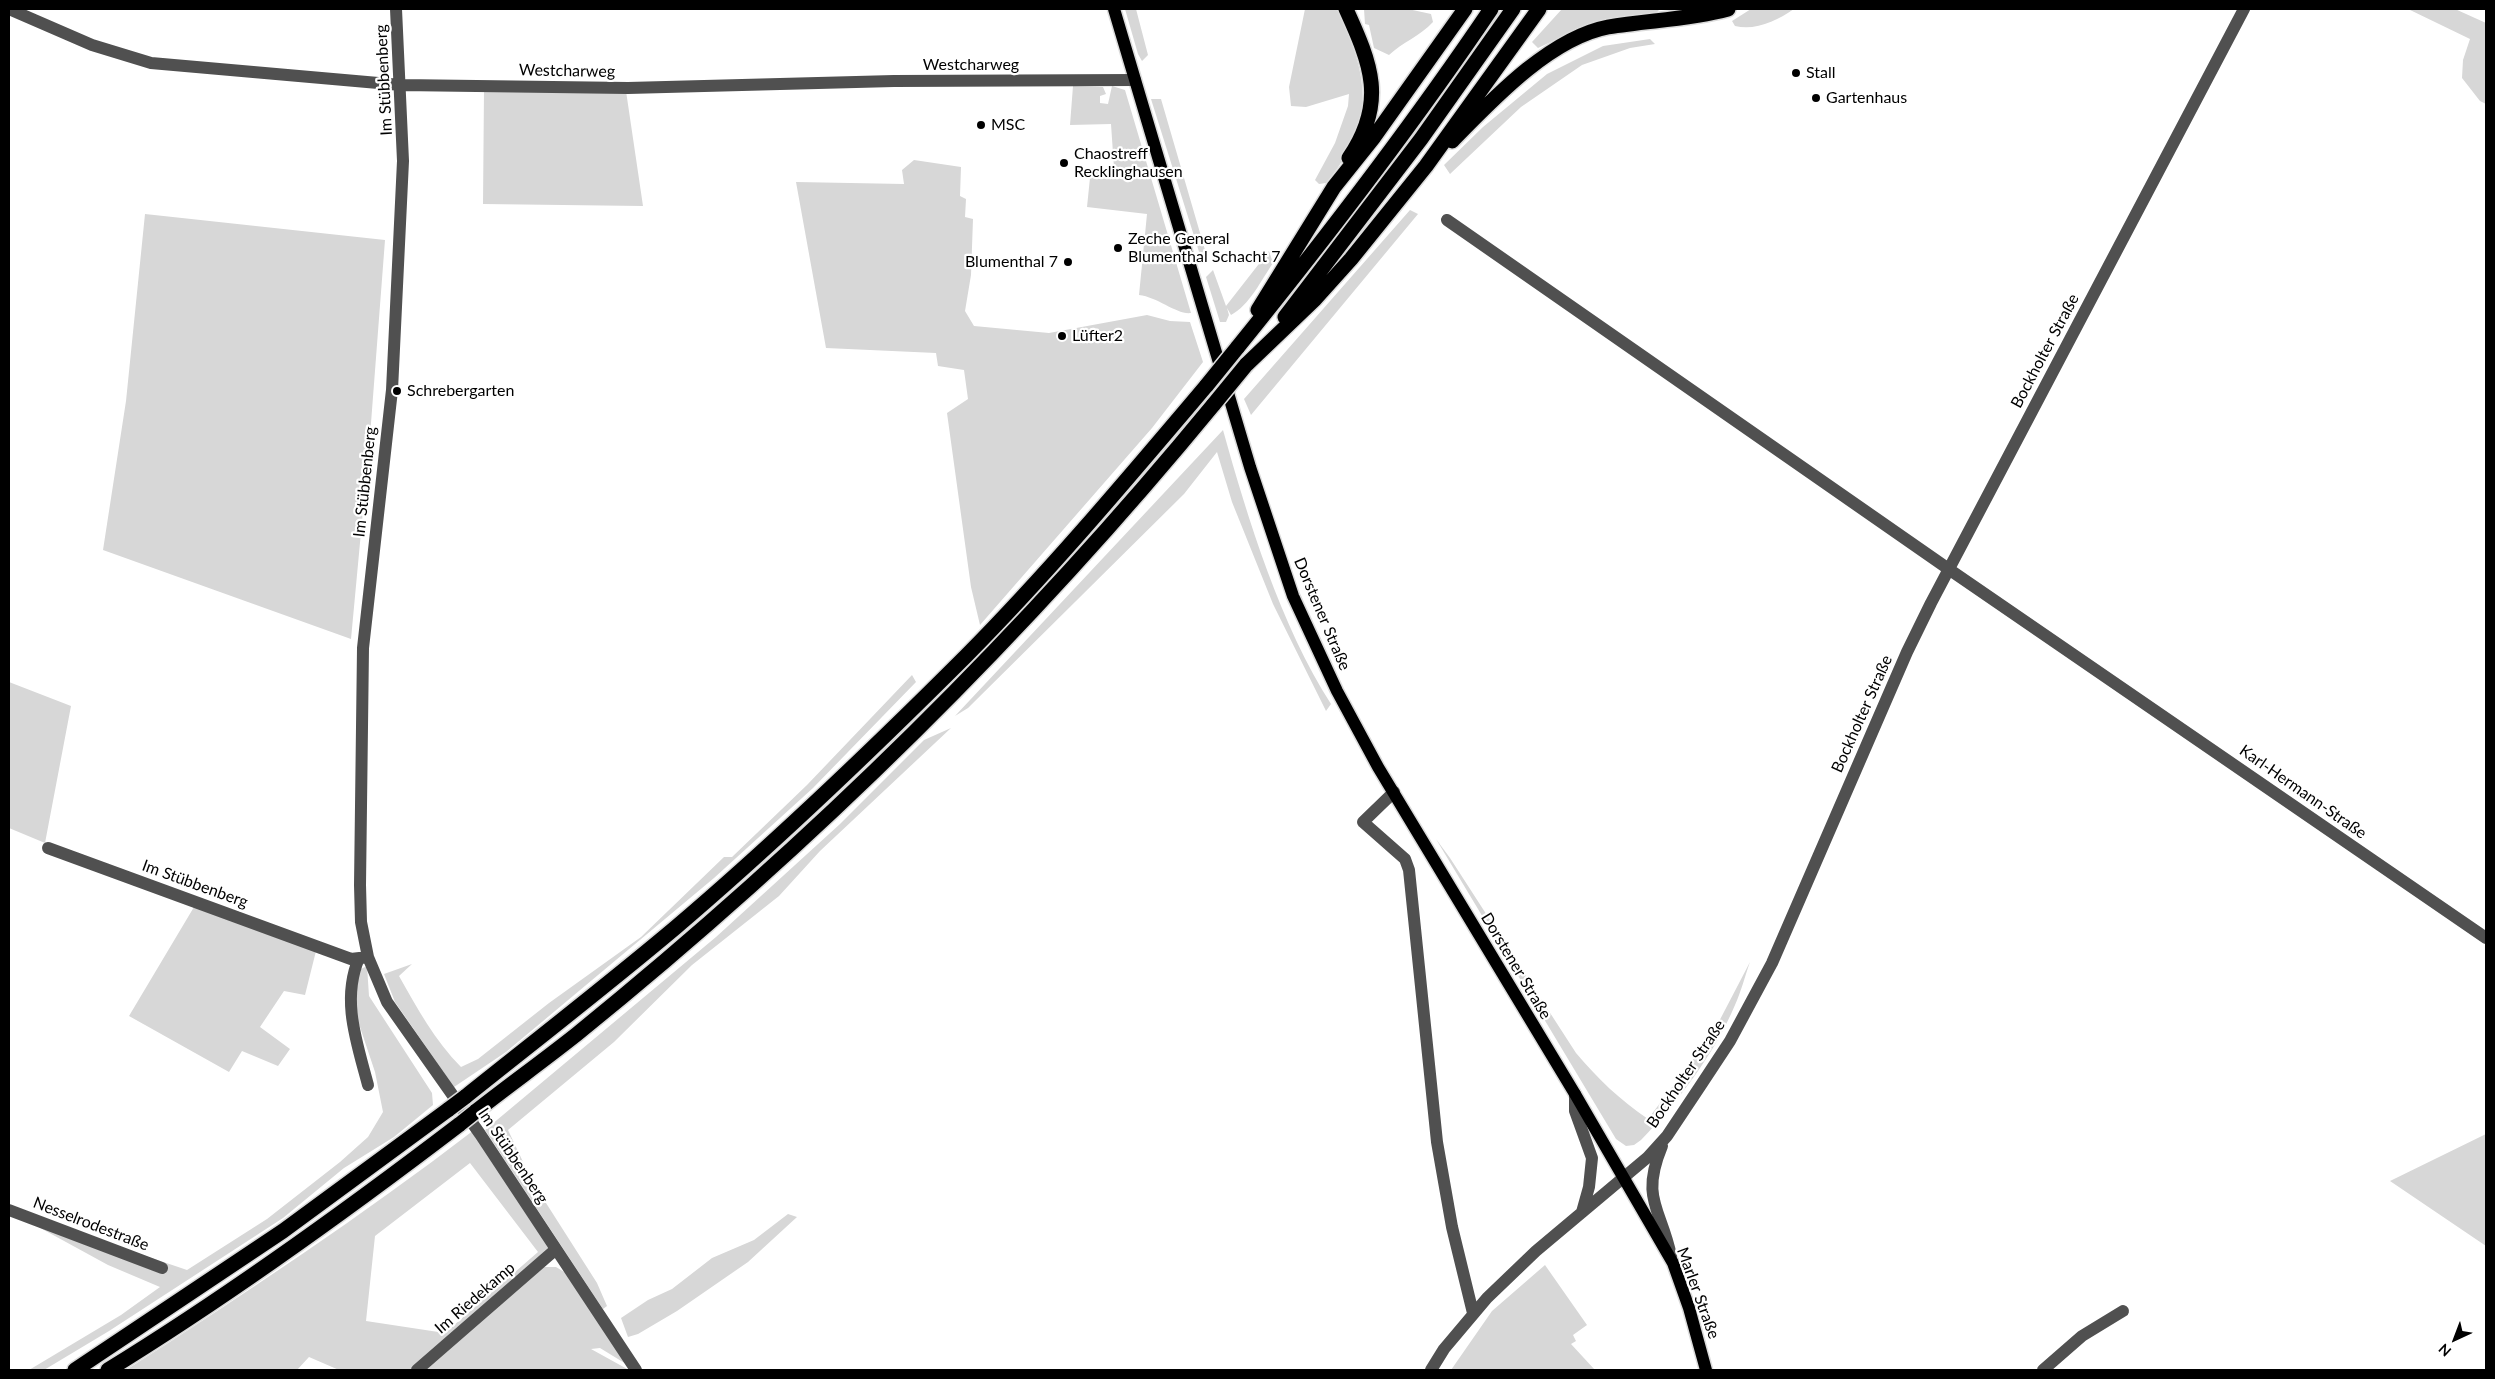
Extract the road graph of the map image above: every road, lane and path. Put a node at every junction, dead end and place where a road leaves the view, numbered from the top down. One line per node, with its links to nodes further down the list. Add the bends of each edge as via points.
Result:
1 (9, 9): 12 (street, Westcharweg, via 92,45 151,63)
2 (396, 9): 12 (street, Im Stübbenberg)
3 (1114, 9): 11 (main road, Dorstener Straße)
4 (1346, 9): 14 (highway, via 1370,67 1373,98 1366,126)
5 (1465, 9): 14 (highway, via 1374,137)
6 (1491, 9): 16 (highway, via 1329,235)
7 (1513, 9): 17 (highway, via 1356,227)
8 (1539, 9): 13 (highway)
9 (1728, 9): 13 (highway, via 1702,17 1608,27 1584,34 1536,63 1497,96)
10 (2244, 9): 18 (street, Bockholter Straße)
11 (1135, 80): 12 (street, Westcharweg, via 894,81 628,88); 19 (main road, Dorstener Straße, via 1250,468 1293,596 1337,691)
12 (401, 85): 22 (street, Im Stübbenberg, via 403,161 392,390 363,648 360,885)
13 (1426, 166): 17 (highway, via 1315,299)
14 (1334, 187): 16 (highway, via 1276,278)
15 (1447, 220): 18 (street, Karl-Hermann-Straße)
16 (1237, 348): 34 (highway, bridge, via 1094,518 968,654 746,865 676,927 449,1109 283,1231)
17 (1246, 365): 35 (highway, bridge, via 1136,498 996,649 879,766 764,873 575,1035 369,1194 212,1303)
18 (1950, 570): 21 (street, Karl-Hermann-Straße); 25 (street, Bockholter Straße, via 1907,652 1772,963 1730,1041)
19 (1394, 792): 24 (main road, Dorstener Straße); 33 (street, via 1363,822 1405,859 1409,870 1436,1142)
20 (48, 848): 22 (street, Im Stübbenberg, via 351,959)
21 (2486, 938)
22 (364, 958): 23 (street, Im Stübbenberg, via 351,986 351,1017); 29 (street, Im Stübbenberg, via 387,1002 480,1134)
23 (368, 1085)
24 (1575, 1094): 26 (main road, Dorstener Straße); 28 (street, via 1575,1111 1592,1158)
25 (1666, 1136): 26 (street, Bockholter Straße); 30 (street, via 1655,1163 1651,1186 1655,1212 1669,1244)
26 (1624, 1177): 28 (street, Bockholter Straße); 30 (main road, Marler Straße)
27 (9, 1210): 31 (street, Nesselrodestraße)
28 (1582, 1212): 33 (street, Bockholter Straße, via 1536,1251)
29 (555, 1250): 36 (street, Im Riedekamp); 37 (street, Im Stübbenberg)
30 (1673, 1263): 39 (main road, Marler Straße)
31 (162, 1268)
32 (2123, 1311): 40 (street, via 2082,1336)
33 (1473, 1313): 38 (street, Bockholter Straße)
34 (75, 1370)
35 (108, 1370)
36 (417, 1370)
37 (636, 1370)
38 (1431, 1370)
39 (1706, 1370)
40 (2043, 1370)

